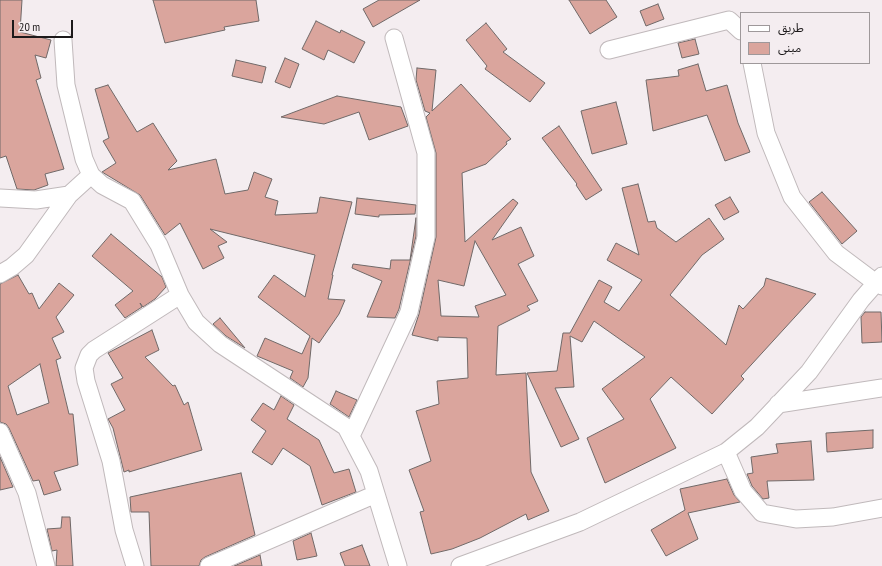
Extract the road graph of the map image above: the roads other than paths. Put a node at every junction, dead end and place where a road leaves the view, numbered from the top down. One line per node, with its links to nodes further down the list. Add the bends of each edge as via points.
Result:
1 (740, 30): 4 (street, via 728,20)
2 (394, 38): 15 (street, via 426,153 426,237 409,312)
3 (63, 40): 6 (street, via 66,85 84,159)
4 (609, 50)
5 (752, 64): 10 (street, via 766,133 792,197 836,253)
6 (91, 175): 7 (street); 11 (street, via 102,185 132,201 159,245)
7 (70, 195): 8 (street, via 36,200); 9 (street, via 26,255)
8 (0, 198)
9 (0, 274)
10 (880, 282): 13 (street, via 861,300 809,372)
11 (180, 295): 15 (street, via 196,322 220,344 346,426); 20 (street, via 94,350 84,368 112,461 124,530)
12 (882, 388): 13 (street)
13 (778, 404): 16 (street)
14 (0, 432): 19 (street, via 28,493)
15 (351, 436): 17 (street, via 369,471)
16 (726, 452): 18 (street, via 743,491 762,513 796,519 833,517); 23 (street, via 580,522)
17 (376, 494): 21 (street); 22 (street)
18 (882, 508)
19 (46, 566)
20 (134, 566)
21 (209, 566)
22 (398, 566)
23 (460, 566)

